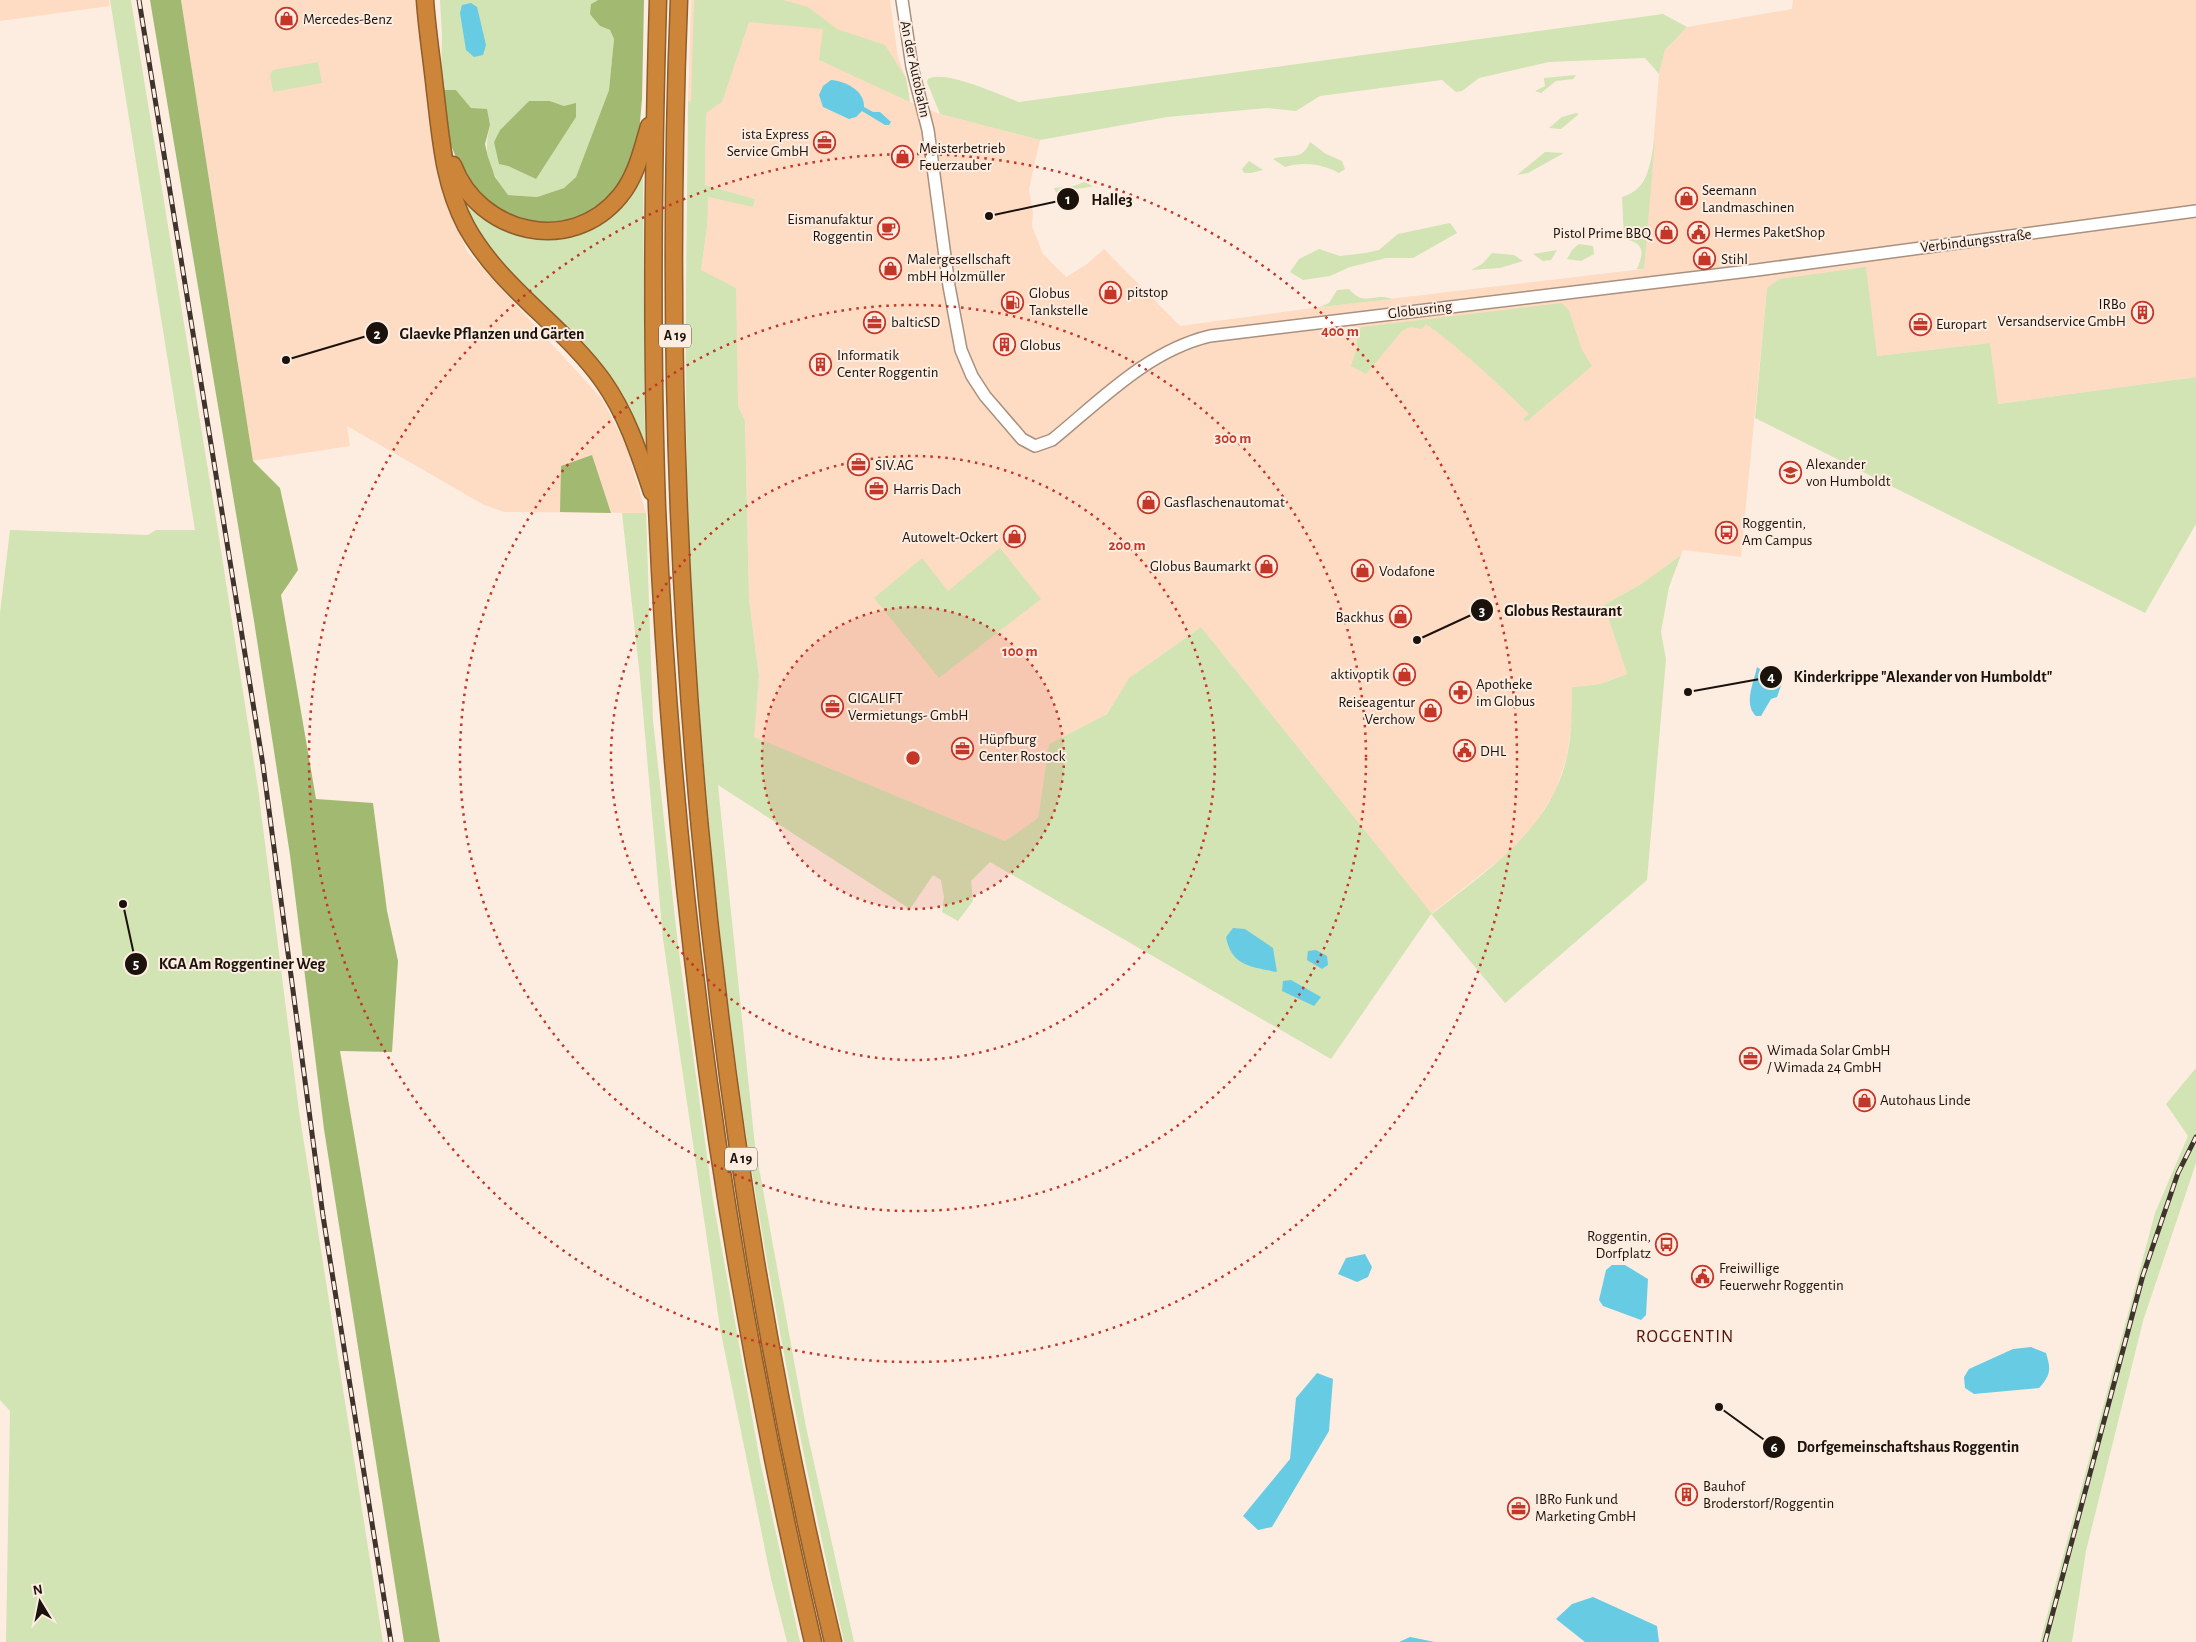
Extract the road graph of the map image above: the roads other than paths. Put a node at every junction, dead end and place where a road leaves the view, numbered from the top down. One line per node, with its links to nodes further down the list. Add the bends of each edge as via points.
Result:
1 (424, 0): 6 (highway)
2 (658, 0): 5 (highway, A 19)
3 (679, 0): 12 (highway, A 19, via 673,220 676,438 678,532 694,768 719,1010 748,1207 782,1399)
4 (902, 0): 9 (street, An der Autobahn, via 912,68 928,130 961,350 985,396)
5 (655, 107): 6 (highway, via 638,165 621,195 599,215 562,230 521,228 482,208 456,173); 10 (highway, A 19)
6 (440, 129): 10 (highway, via 443,162 466,226 506,281 577,350 603,381 632,432)
7 (2196, 212): 8 (street, Verbindungsstraße)
8 (1757, 270): 9 (street, Globusring, via 1210,336 1175,347 1154,359 1052,440 1040,446)
9 (1028, 444)
10 (657, 507): 11 (highway, A 19, via 676,778 700,1013 728,1211 757,1382)
11 (813, 1642)
12 (833, 1642)

